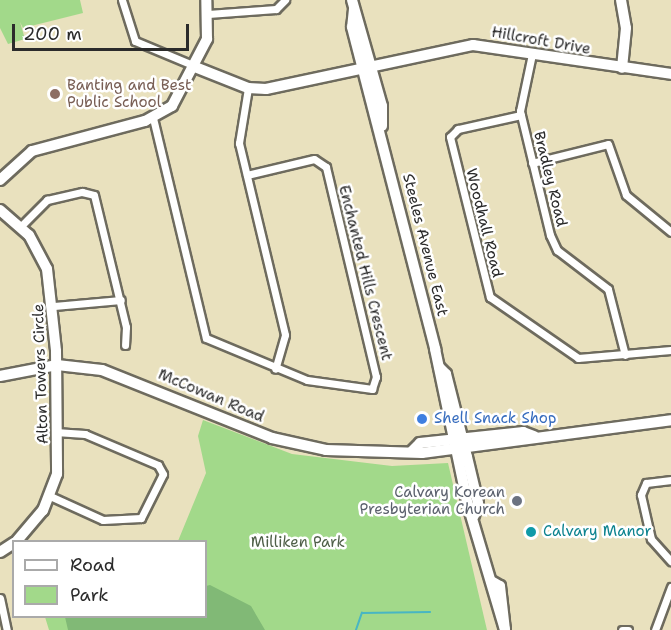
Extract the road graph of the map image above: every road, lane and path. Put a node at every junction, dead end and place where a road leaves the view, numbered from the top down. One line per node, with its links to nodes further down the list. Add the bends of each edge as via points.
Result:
1 (122, 0): 9 (street, via 135,41)
2 (206, 0): 6 (main road)
3 (285, 0): 6 (street, via 276,9)
4 (621, 0): 10 (main road, via 626,28)
5 (353, 4): 8 (main road, Steeles Avenue East)
6 (208, 14): 9 (main road, via 207,39)
7 (532, 54): 8 (main road, Hillcroft Drive, via 460,46); 10 (main road, Hillcroft Drive); 13 (street, Bradley Road)
8 (367, 66): 12 (main road, Hillcroft Drive, via 278,88); 31 (main road, Steeles Avenue East)
9 (195, 67): 12 (main road); 14 (main road, via 178,100)
10 (622, 68): 11 (main road, Hillcroft Drive)
11 (671, 74)
12 (248, 88): 16 (street, via 239,135)
13 (520, 115): 15 (street, Bradley Road); 25 (street, Woodhall Road, via 458,129 450,137 488,293 570,355)
14 (153, 118): 17 (main road, via 32,151 14,161); 27 (street, Enchanted Hills Crescent, via 206,338)
15 (532, 163): 20 (street, via 608,144 626,195); 25 (street, Bradley Road, via 553,244 608,289)
16 (247, 176): 27 (street, via 285,335); 27 (street, Enchanted Hills Crescent, via 314,159 323,163 376,382 363,391)
17 (0, 180)
18 (0, 210): 19 (main road, Alton Towers Circle)
19 (21, 226): 21 (street, via 42,202 91,193); 22 (main road, Alton Towers Circle, via 47,269)
20 (671, 232)
21 (121, 300): 22 (street); 23 (street)
22 (54, 306): 26 (main road, Alton Towers Circle)
23 (125, 345)
24 (671, 350): 25 (street, Woodhall Road)
25 (625, 355)
26 (57, 365): 28 (main road, McCowan Road); 30 (main road, Alton Towers Circle); 31 (main road, McCowan Road, via 102,370 272,438 326,450 412,451 420,443)
27 (275, 369)
28 (0, 376)
29 (671, 420): 31 (main road, McCowan Road, via 534,436 523,432)
30 (59, 432): 33 (main road, Alton Towers Circle); 33 (street, via 85,434 158,465 164,474 141,518 103,520)
31 (458, 444): 36 (main road, Steeles Avenue East, via 478,503 474,515)
32 (671, 480): 35 (street, via 646,483 641,495 651,539)
33 (50, 496): 34 (main road, Alton Towers Circle)
34 (17, 540)
35 (671, 561)
36 (493, 582)
37 (671, 587): 42 (street)
38 (0, 598): 39 (street)
39 (8, 630)
40 (622, 630): 41 (street)
41 (628, 630)
42 (655, 630)

